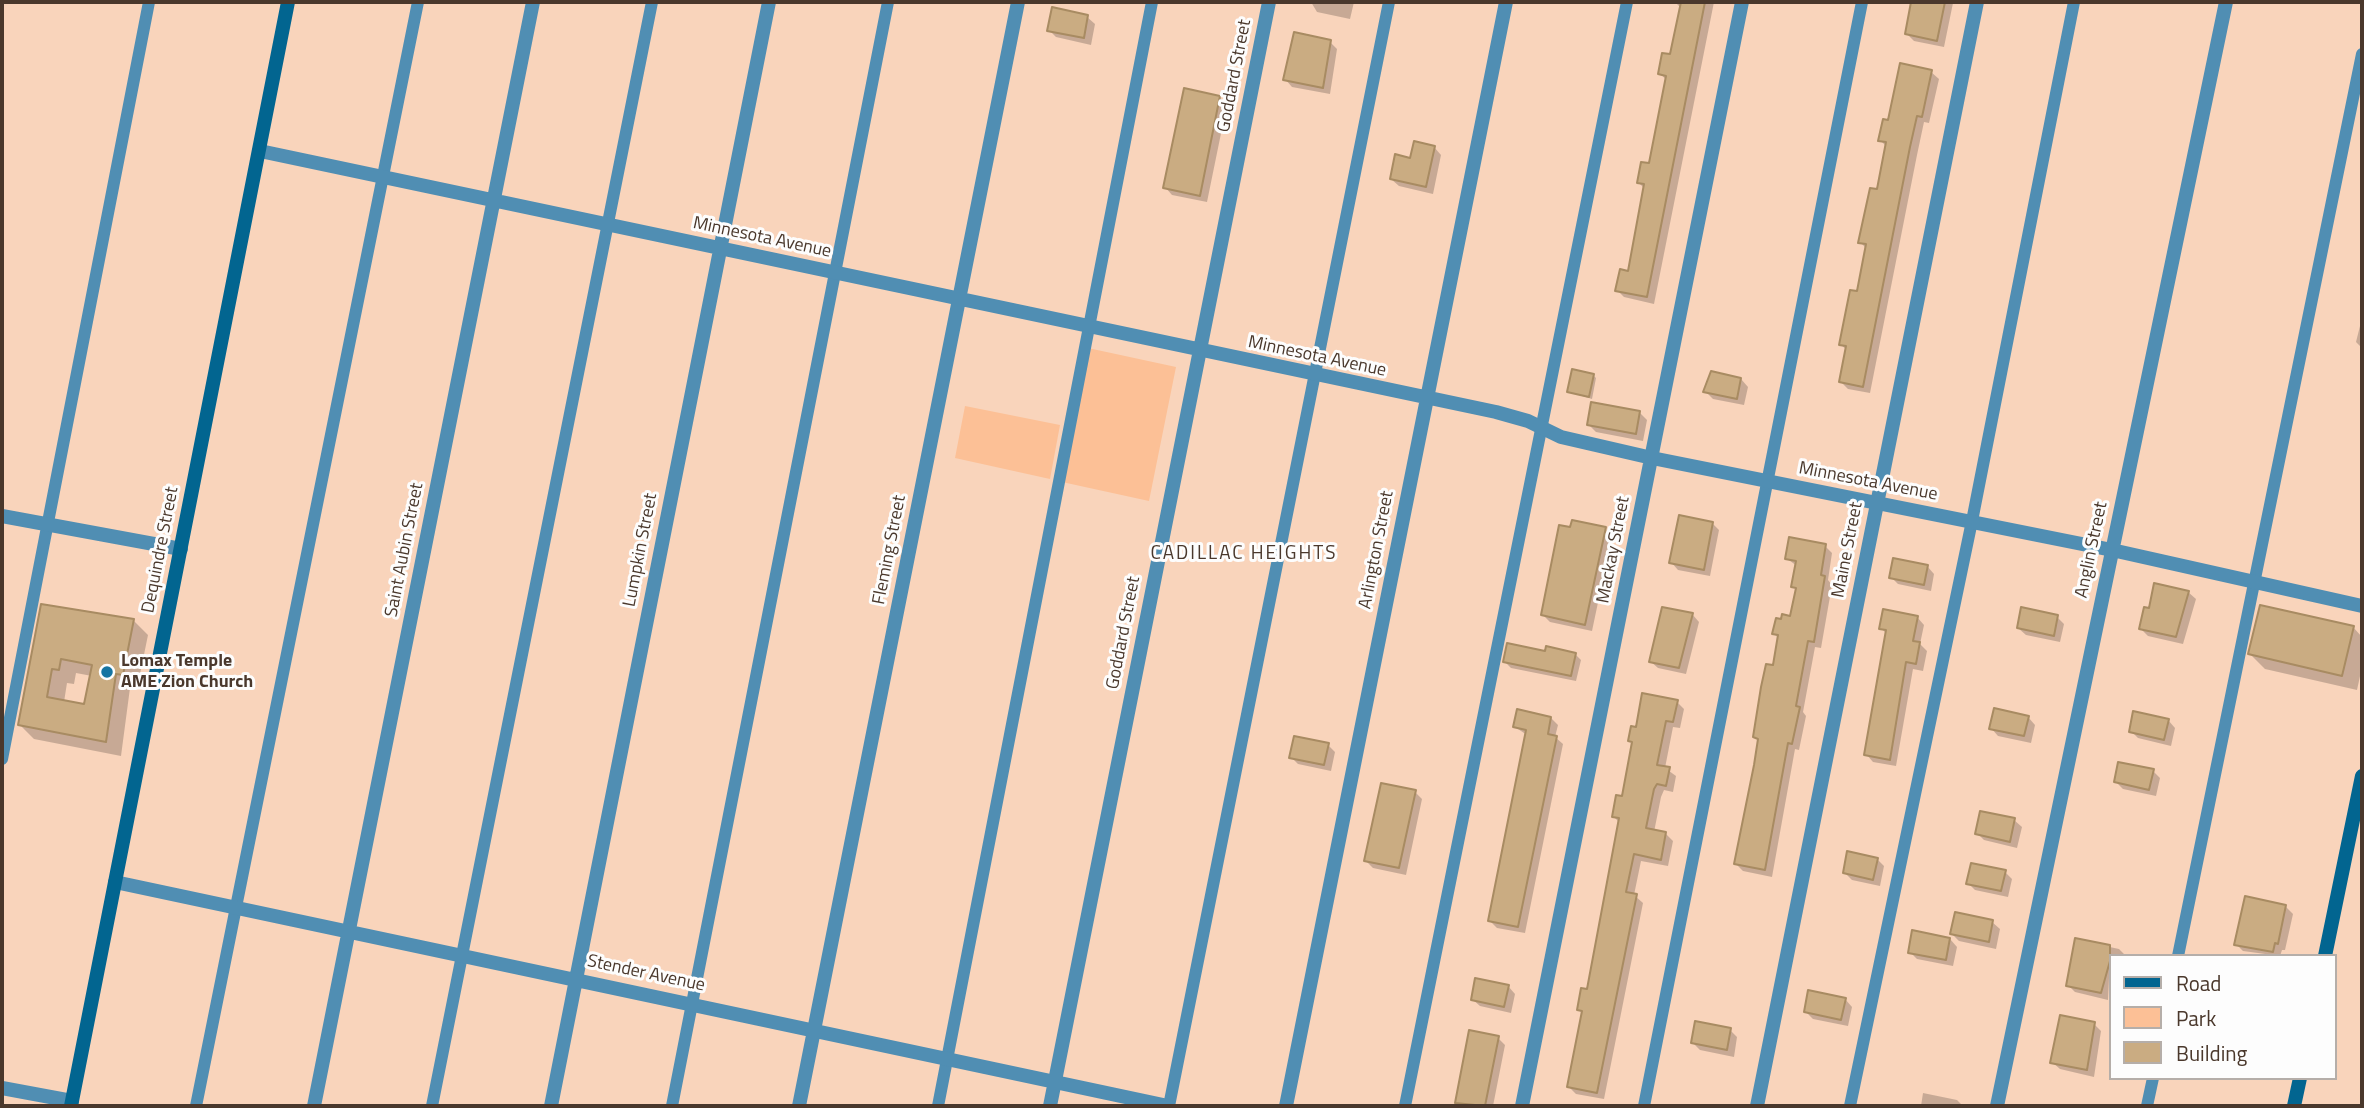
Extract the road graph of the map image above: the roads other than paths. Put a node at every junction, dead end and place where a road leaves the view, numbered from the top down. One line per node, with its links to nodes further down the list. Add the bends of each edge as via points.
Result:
1 (149, 2): 37 (lane)
2 (288, 2): 20 (street, Dequindre Street)
3 (418, 2): 21 (lane)
4 (533, 2): 22 (street, Saint Aubin Street)
5 (652, 2): 23 (lane)
6 (769, 2): 24 (street, Lumpkin Street)
7 (888, 2): 25 (lane)
8 (1018, 2): 26 (street, Fleming Street)
9 (1152, 2): 27 (lane)
10 (1269, 2): 28 (street, Goddard Street)
11 (1389, 2): 29 (lane)
12 (1506, 2): 30 (street, Arlington Street)
13 (1627, 2): 31 (lane)
14 (1742, 2): 32 (street, Mackay Street)
15 (1862, 2): 33 (lane)
16 (1977, 2): 34 (street, Maine Street)
17 (2074, 2): 36 (lane)
18 (2226, 2): 39 (street, Anglin Street)
19 (2362, 54): 40 (lane)
20 (260, 151): 21 (street, Minnesota Avenue); 38 (street, Dequindre Street)
21 (384, 178): 22 (street, Minnesota Avenue); 45 (lane)
22 (494, 201): 23 (street, Minnesota Avenue); 46 (street, Saint Aubin Street)
23 (606, 225): 24 (street, Minnesota Avenue); 49 (lane)
24 (720, 249): 25 (street, Minnesota Avenue); 50 (street, Lumpkin Street)
25 (834, 274): 26 (street, Minnesota Avenue); 51 (lane)
26 (959, 300): 27 (street, Minnesota Avenue); 52 (street, Fleming Street)
27 (1088, 328): 28 (street, Minnesota Avenue); 53 (lane)
28 (1200, 351): 29 (street, Minnesota Avenue); 56 (street, Goddard Street)
29 (1316, 376): 30 (street, Minnesota Avenue); 67 (lane)
30 (1427, 400): 31 (street, Minnesota Avenue, via 1496,412); 68 (street, Arlington Street)
31 (1541, 429): 32 (street, Minnesota Avenue); 69 (lane)
32 (1652, 458): 33 (street, Minnesota Avenue); 70 (street, Mackay Street)
33 (1769, 483): 34 (street, Minnesota Avenue); 71 (lane)
34 (1877, 503): 36 (street, Minnesota Avenue); 72 (street, Maine Street)
35 (2, 516): 37 (street)
36 (1972, 521): 39 (street, Minnesota Avenue); 73 (lane)
37 (50, 525): 38 (street); 42 (lane)
38 (181, 549): 44 (street, Dequindre Street)
39 (2112, 550): 40 (street, Minnesota Avenue); 74 (street, Anglin Street)
40 (2255, 582): 41 (street, Minnesota Avenue); 47 (lane)
41 (2362, 606)
42 (2, 759)
43 (2362, 776): 48 (street)
44 (115, 882): 45 (street, Stender Avenue); 58 (street, Dequindre Street)
45 (235, 907): 46 (street, Stender Avenue); 59 (lane)
46 (349, 931): 49 (street, Stender Avenue); 60 (street, Saint Aubin Street)
47 (2178, 954)
48 (2325, 954)
49 (462, 955): 50 (street, Stender Avenue); 61 (lane)
50 (576, 979): 51 (street, Stender Avenue); 62 (street, Lumpkin Street)
51 (693, 1004): 52 (street, Stender Avenue); 63 (lane)
52 (814, 1030): 53 (street, Stender Avenue); 64 (street, Fleming Street)
53 (948, 1058): 56 (street, Stender Avenue); 65 (lane)
54 (2153, 1080): 75 (lane)
55 (2300, 1080): 76 (street)
56 (1055, 1082): 66 (street, Goddard Street); 67 (street, Stender Avenue)
57 (2, 1088): 58 (street)
58 (72, 1104)
59 (196, 1106)
60 (314, 1106)
61 (432, 1106)
62 (551, 1106)
63 (672, 1106)
64 (799, 1106)
65 (938, 1106)
66 (1050, 1106)
67 (1169, 1106)
68 (1286, 1106)
69 (1405, 1106)
70 (1522, 1106)
71 (1644, 1106)
72 (1757, 1106)
73 (1850, 1106)
74 (1997, 1106)
75 (2147, 1106)
76 (2294, 1106)

